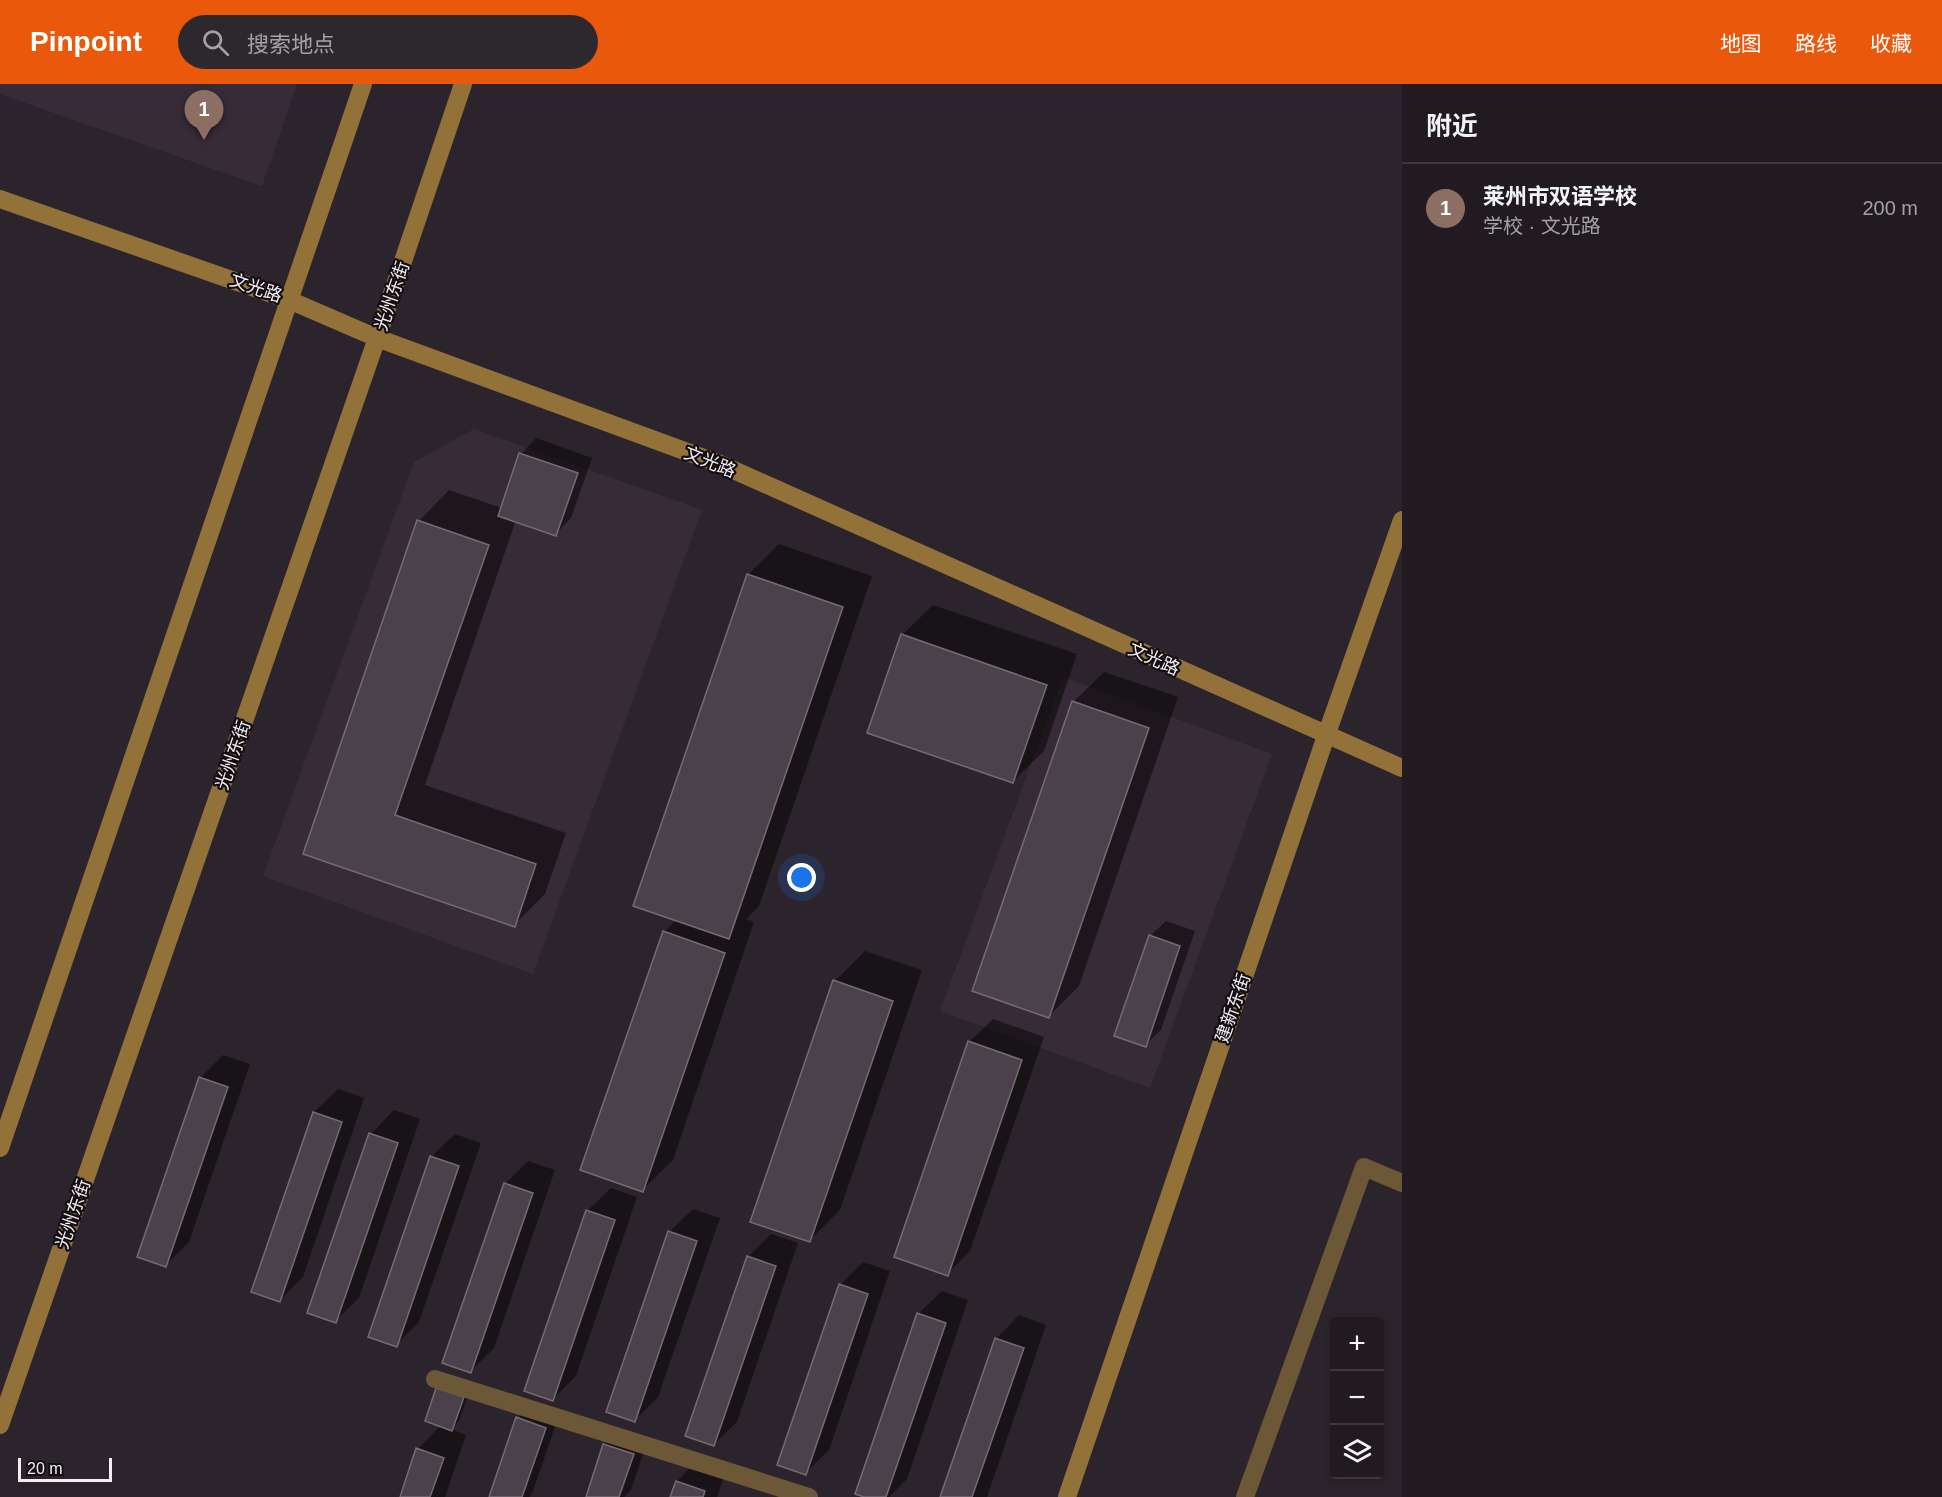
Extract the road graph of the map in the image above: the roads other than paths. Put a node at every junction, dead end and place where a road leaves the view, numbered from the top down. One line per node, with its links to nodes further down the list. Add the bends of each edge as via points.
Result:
1 (363, 84): 4 (street)
2 (463, 84): 5 (street, 光州东街)
3 (0, 199): 4 (street, 文光路)
4 (289, 300): 5 (street, 文光路); 9 (street)
5 (377, 338): 7 (street, 文光路, via 720,465); 12 (street, 光州东街)
6 (1402, 520): 7 (street, 建新东街)
7 (1326, 736): 8 (street, 文光路); 14 (street, 建新东街)
8 (1402, 768)
9 (0, 1148)
10 (1402, 1183): 15 (street, via 1364,1167)
11 (435, 1379): 13 (street)
12 (0, 1425)
13 (809, 1497)
14 (1067, 1497)
15 (1245, 1497)

